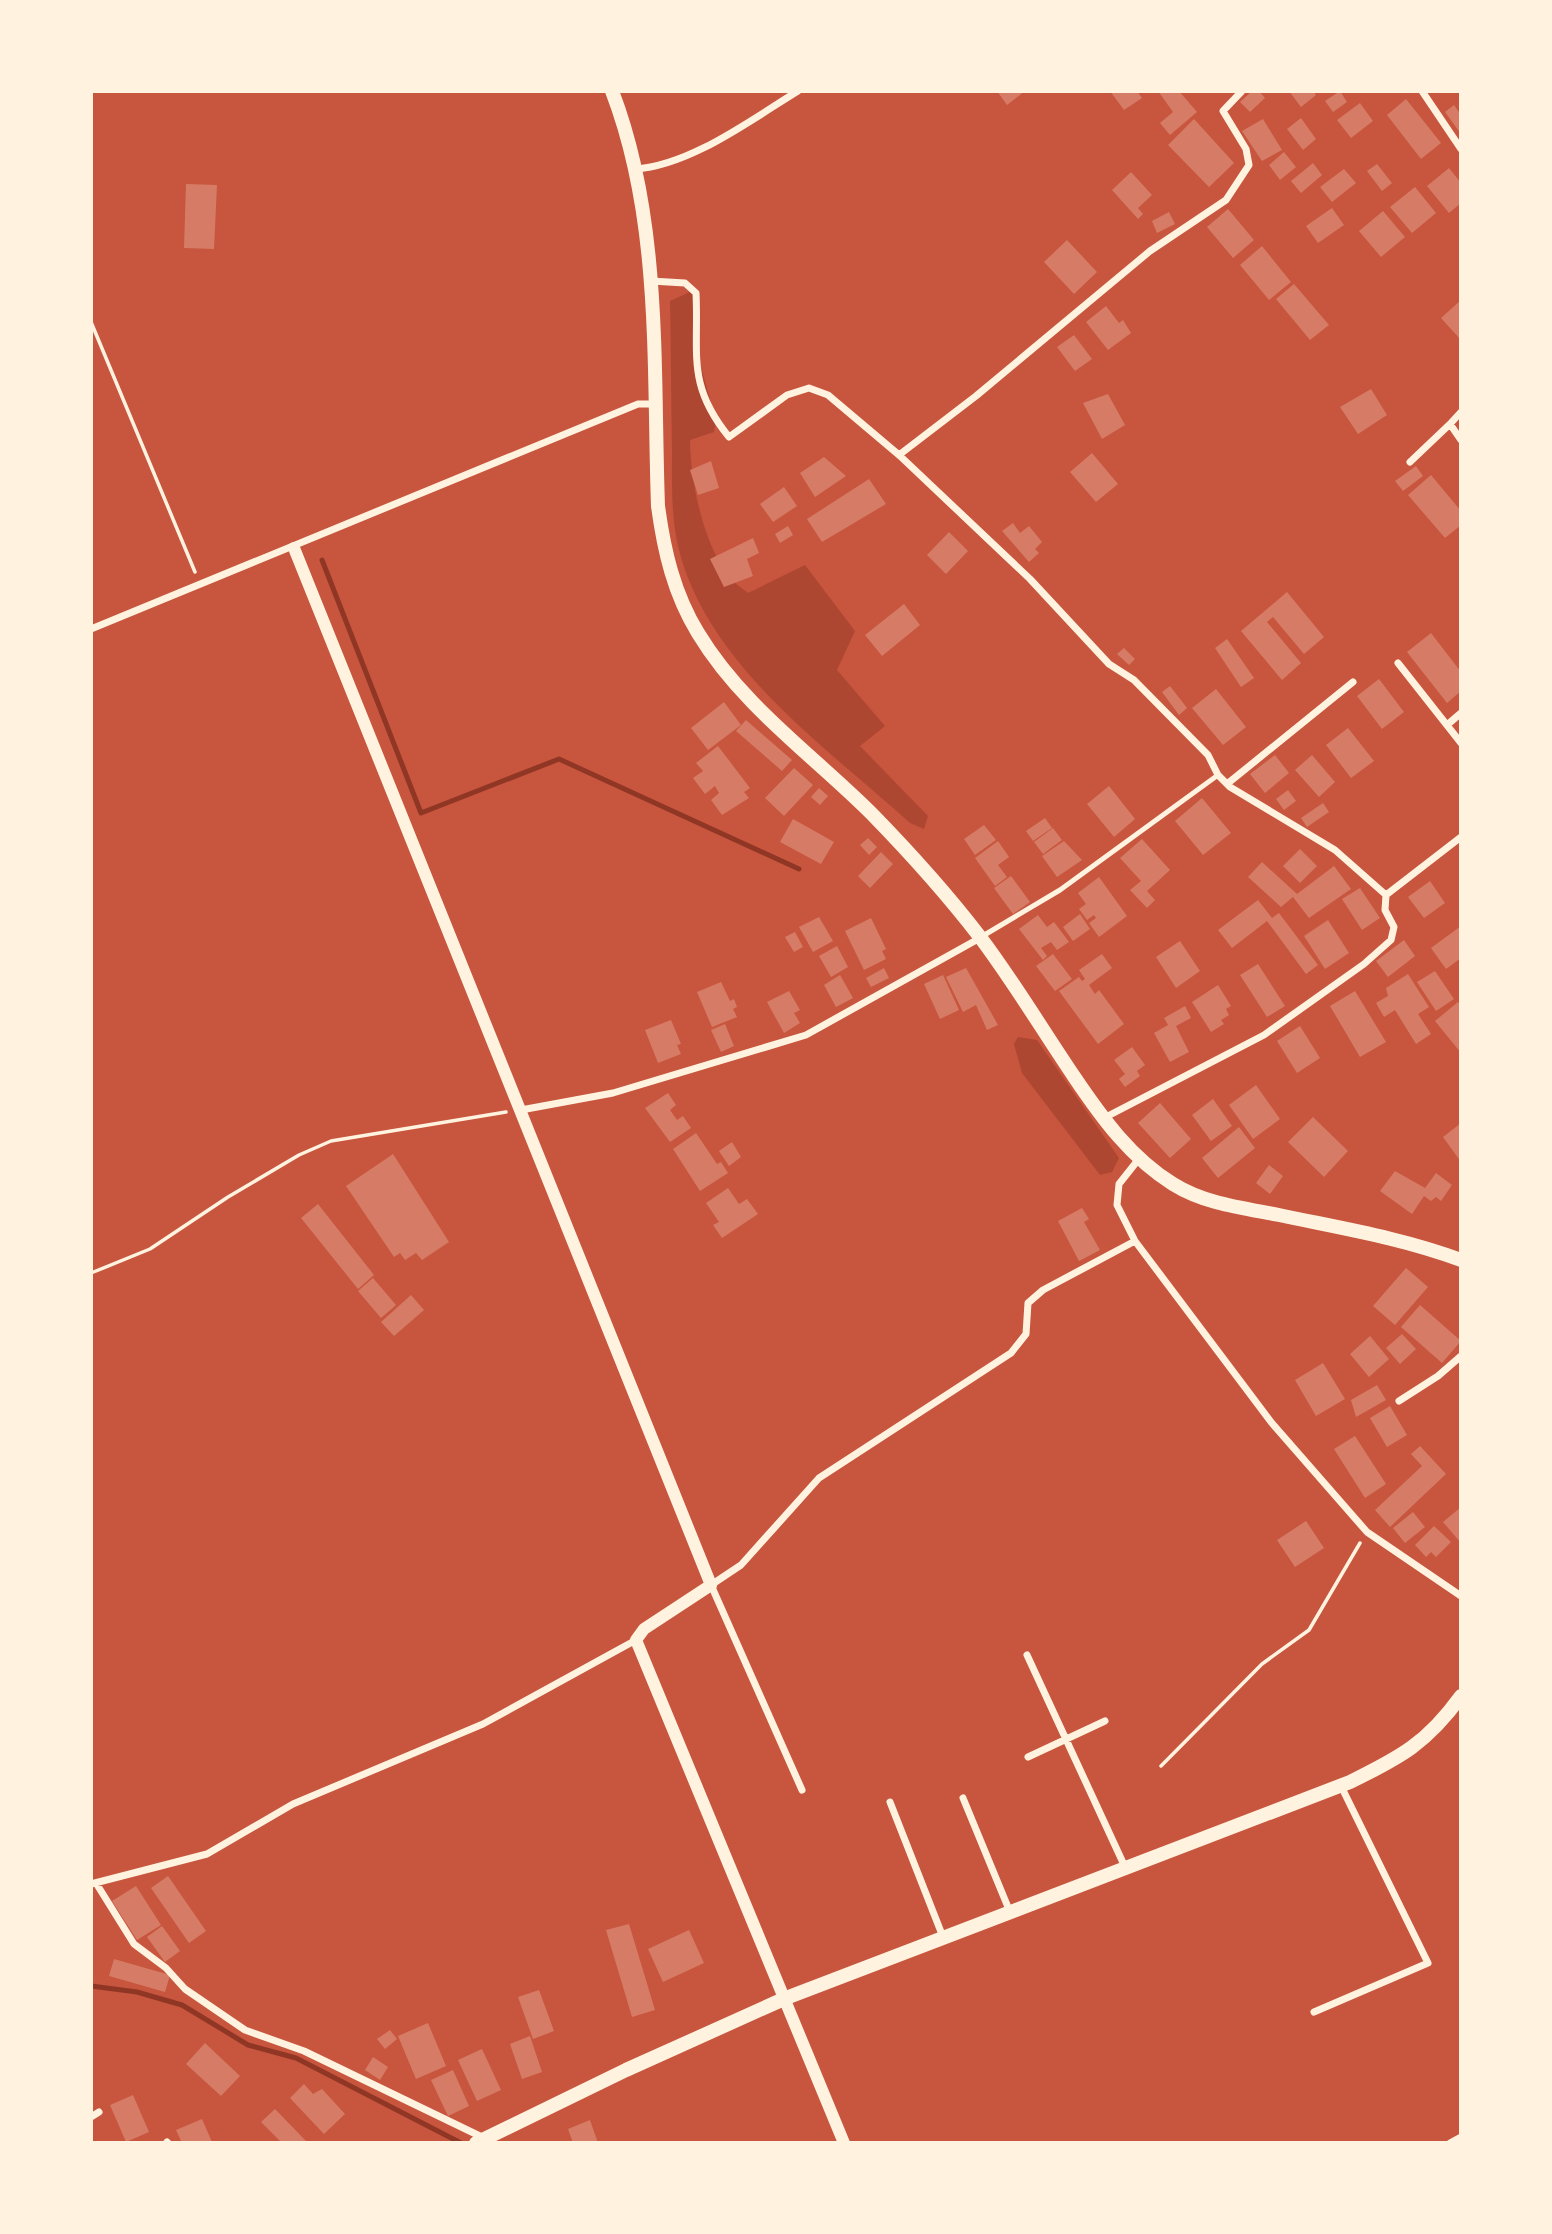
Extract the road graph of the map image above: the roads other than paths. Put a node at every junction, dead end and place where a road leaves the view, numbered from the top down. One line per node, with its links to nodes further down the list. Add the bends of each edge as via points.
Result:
1 (612, 91): 6 (main road)
2 (798, 91): 6 (street, via 713,142 654,168)
3 (1242, 91): 12 (street, via 1223,111 1246,149 1249,165 1226,200 1150,251 976,396)
4 (1422, 91): 5 (street)
5 (1461, 149)
6 (635, 169): 7 (main road)
7 (650, 281): 8 (main road); 12 (street, via 685,283 695,293 694,351 700,387 729,437 787,395 809,388 828,395)
8 (654, 404): 14 (street, via 638,404); 25 (main road, via 662,542 677,595 698,635 730,677 793,743 928,873)
9 (1461, 412): 10 (street)
10 (1450, 424): 11 (street); 13 (street)
11 (1461, 440)
12 (898, 454): 21 (street, via 1030,579 1109,664 1134,680 1208,755)
13 (1410, 462)
14 (294, 548): 15 (street); 26 (street)
15 (91, 629)
16 (1398, 663): 19 (street)
17 (1353, 682): 22 (street)
18 (1461, 713): 19 (street)
19 (1447, 725): 20 (street)
20 (1461, 743)
21 (1218, 775): 22 (street); 25 (lane, via 1060,890)
22 (1227, 784): 24 (street, via 1335,850)
23 (1461, 837): 24 (street)
24 (1386, 895): 27 (street, via 1385,911 1394,927 1391,940 1364,964 1264,1035)
25 (980, 938): 26 (street, via 806,1035 613,1093); 27 (main road)
26 (521, 1110): 33 (street)
27 (1104, 1118): 28 (main road)
28 (1138, 1160): 29 (street, via 1119,1184 1118,1205); 30 (main road, via 1175,1186 1213,1202 1396,1239)
29 (1135, 1241): 33 (street, via 1043,1290 1028,1303 1026,1334 1011,1353 819,1478 741,1565); 34 (street, via 1270,1422 1367,1532)
30 (1461, 1260)
31 (1461, 1356): 32 (street)
32 (1399, 1401)
33 (711, 1585): 35 (street, via 643,1629); 42 (street)
34 (1461, 1596)
35 (636, 1640): 46 (street, via 483,1724 293,1804 207,1854); 49 (street)
36 (1027, 1655): 39 (street)
37 (1461, 1696): 41 (main road, via 1423,1742)
38 (1105, 1721): 39 (street)
39 (1066, 1737): 40 (street); 45 (street)
40 (1028, 1757)
41 (1340, 1786): 45 (main road); 50 (street, via 1428,1963)
42 (802, 1790)
43 (963, 1798): 47 (street)
44 (890, 1802): 48 (street)
45 (1126, 1868): 47 (main road)
46 (94, 1884): 52 (street, via 134,1944 185,1989 245,2030 304,2051)
47 (1010, 1912): 48 (main road)
48 (943, 1937): 49 (main road)
49 (786, 1998): 52 (main road); 53 (street)
50 (1314, 2012)
51 (1461, 2137): 54 (street)
52 (481, 2141)
53 (844, 2143)
54 (1450, 2143)

